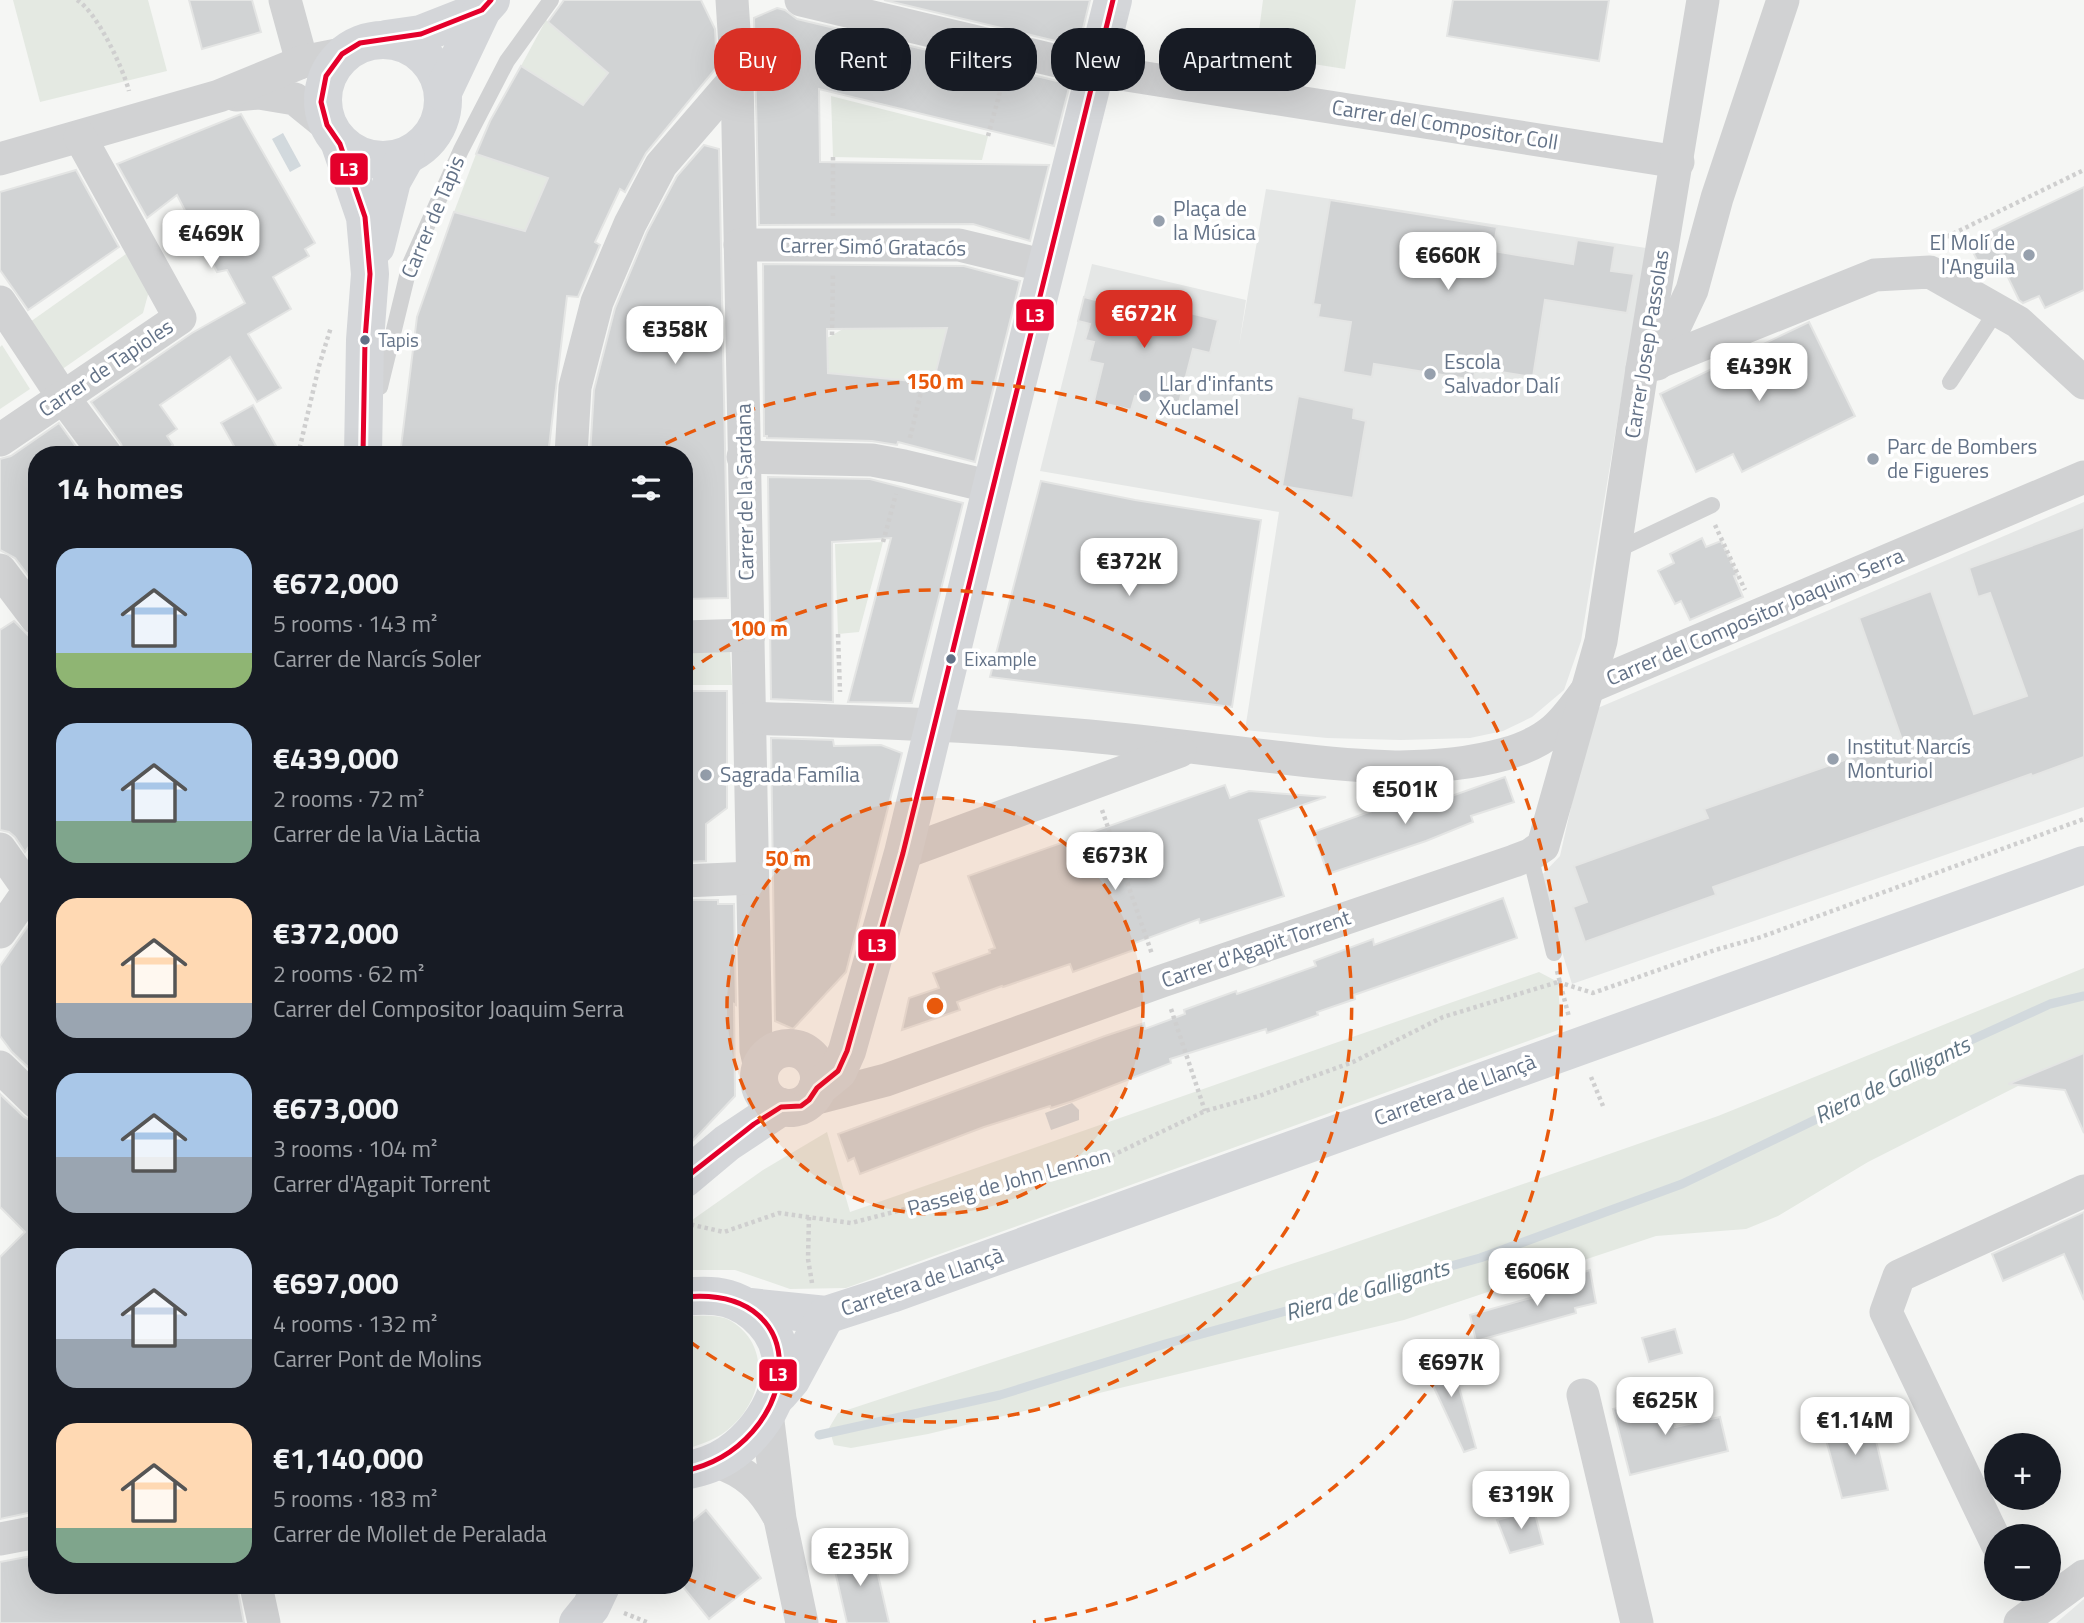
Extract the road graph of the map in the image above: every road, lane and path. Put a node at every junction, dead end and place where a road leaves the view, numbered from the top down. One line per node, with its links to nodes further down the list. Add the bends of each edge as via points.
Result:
1 (76, 0): 23 (path, via 114,51)
2 (285, 0): 15 (street)
3 (551, 0): 52 (lane, Carrer de Tapis, via 507,61 410,264)
4 (732, 0): 10 (street, Carrer de la Sardana)
5 (801, 0): 12 (street, Carrer del Compositor Coll)
6 (1113, 0): 11 (street)
7 (1703, 0): 32 (street, Carrer Josep Passolas)
8 (1783, 0): 43 (street, via 1717,198 1692,290)
9 (487, 5): 13 (street, via 421,34); 21 (street)
10 (734, 28)
11 (1106, 28)
12 (925, 29)
13 (386, 39): 14 (street, via 360,43); 21 (street, via 422,53 436,69)
14 (342, 54): 15 (street); 25 (street, via 326,76 321,102)
15 (302, 62): 22 (street)
16 (1145, 78): 32 (street, Carrer del Compositor Coll)
17 (725, 91): 24 (street)
18 (737, 91): 28 (street, Carrer de la Sardana)
19 (1000, 91): 26 (path)
20 (1090, 91): 37 (street)
21 (443, 92): 29 (street, via 440,121 428,141)
22 (219, 96): 23 (street); 25 (street, via 259,93 295,99)
23 (136, 121): 27 (street)
24 (690, 130): 28 (street, via 724,132); 53 (street, via 655,177 597,302 575,387)
25 (334, 134): 29 (street, via 361,157 386,161); 38 (street, Carrer de Tapis, via 365,217)
26 (988, 136)
27 (80, 137): 31 (street); 47 (street, Carrer de Tapioles, via 180,318)
28 (738, 144): 34 (street, Carrer de la Sardana)
29 (406, 156): 38 (street, Carrer de Tapis, via 392,181)
30 (833, 157): 35 (path)
31 (0, 159)
32 (1678, 162): 43 (street, Carrer Josep Passolas)
33 (2084, 170): 36 (path)
34 (740, 245): 35 (street, Carrer Simó Gratacós); 54 (street, Carrer de la Sardana)
35 (833, 245): 37 (street, Carrer Simó Gratacós, via 959,245); 42 (path)
36 (1923, 250)
37 (1046, 267): 57 (street)
38 (370, 274): 51 (street, Carrer de Tapis)
39 (0, 302): 47 (street)
40 (1997, 310): 43 (street, via 1930,272 1875,275); 44 (lane); 45 (street, via 2018,322)
41 (333, 320): 50 (path)
42 (832, 335)
43 (1650, 367): 60 (street, Carrer Josep Passolas)
44 (1950, 382)
45 (2084, 383)
46 (923, 384): 55 (path)
47 (63, 397): 48 (street, Carrer de Tapioles); 49 (street)
48 (0, 440)
49 (99, 446)
50 (300, 446)
51 (364, 446)
52 (366, 446)
53 (571, 446)
54 (743, 457): 55 (street, via 872,460); 65 (street, Carrer de la Sardana)
55 (904, 466): 57 (street); 59 (path)
56 (2084, 477): 63 (street, Carrer del Compositor Joaquim Serra)
57 (992, 487): 72 (street)
58 (1709, 507): 60 (lane); 63 (path)
59 (883, 542)
60 (1615, 551): 67 (street, Carrer Josep Passolas)
61 (0, 570): 62 (street)
62 (28, 607)
63 (1758, 616): 68 (street, Carrer del Compositor Joaquim Serra)
64 (838, 634): 71 (path)
65 (748, 635): 66 (street); 70 (street, Carrer de la Sardana)
66 (693, 637)
67 (1601, 640): 68 (street); 69 (street, Carrer Josep Passolas)
68 (1633, 669): 69 (street, Carrer del Compositor Joaquim Serra)
69 (1589, 687): 73 (street, Carrer del Compositor Joaquim Serra, via 1566,720); 76 (street)
70 (751, 718): 71 (street, Carrer del Compositor Joaquim Serra); 82 (street, Carrer de la Sardana)
71 (841, 721): 72 (street, Carrer del Compositor Joaquim Serra)
72 (934, 724): 74 (street, Carrer del Compositor Joaquim Serra); 79 (street)
73 (1532, 744): 74 (street, Carrer del Compositor Joaquim Serra, via 1445,766 1367,768); 76 (street, via 1550,757)
74 (1188, 748): 75 (street, Carrer del Compositor Joaquim Serra)
75 (1093, 782): 79 (street, Carrer del Compositor Joaquim Serra); 88 (path)
76 (1561, 782): 80 (street, via 1543,846)
77 (2084, 819): 95 (path, Passeig de John Lennon, via 1593,993 1559,982 1443,1017 1353,1062)
78 (0, 849): 83 (street)
79 (903, 853): 89 (street)
80 (1530, 855): 87 (lane); 88 (street, Carrer d'Agapit Torrent)
81 (2084, 865): 102 (street, Carretera de Llançà)
82 (752, 878): 84 (street); 92 (street, Carrer de la Sardana)
83 (28, 879)
84 (693, 881)
85 (28, 891): 86 (street)
86 (0, 932)
87 (1554, 953)
88 (1162, 981): 94 (street, Carrer d'Agapit Torrent, via 886,1080); 95 (path)
89 (863, 991): 90 (street, via 855,1004); 94 (street, via 838,1071)
90 (802, 1051): 92 (street, via 778,1050); 94 (street, via 818,1074)
91 (0, 1067): 93 (street)
92 (760, 1068): 94 (street, via 758,1076 767,1099)
93 (28, 1094)
94 (802, 1098): 96 (street, via 727,1143)
95 (1205, 1111): 98 (path, Passeig de John Lennon, via 1111,1157 851,1223)
96 (693, 1171)
97 (2084, 1191): 107 (street, via 1899,1276 1886,1312)
98 (809, 1217): 99 (path, Passeig de John Lennon, via 779,1213 724,1232); 102 (path, via 808,1259 815,1298)
99 (693, 1225)
100 (693, 1297): 101 (street, Carretera de Llançà, via 718,1296)
101 (750, 1307): 102 (street, Carretera de Llançà); 104 (street, via 771,1332 782,1355)
102 (826, 1315): 104 (street, Carretera de Llançà, via 791,1380)
103 (1583, 1395): 118 (street)
104 (771, 1406): 105 (street, Carretera de Llançà, via 743,1443); 106 (street)
105 (700, 1466): 106 (street, via 730,1466 751,1478)
106 (780, 1519): 117 (street)
107 (1987, 1524)
108 (28, 1534): 109 (street)
109 (0, 1539)
110 (2084, 1576): 113 (street)
111 (258, 1594): 114 (street)
112 (609, 1598): 115 (street, via 591,1607); 116 (path)
113 (2023, 1609)
114 (264, 1623)
115 (578, 1623)
116 (649, 1623)
117 (802, 1623)
118 (1637, 1623)

